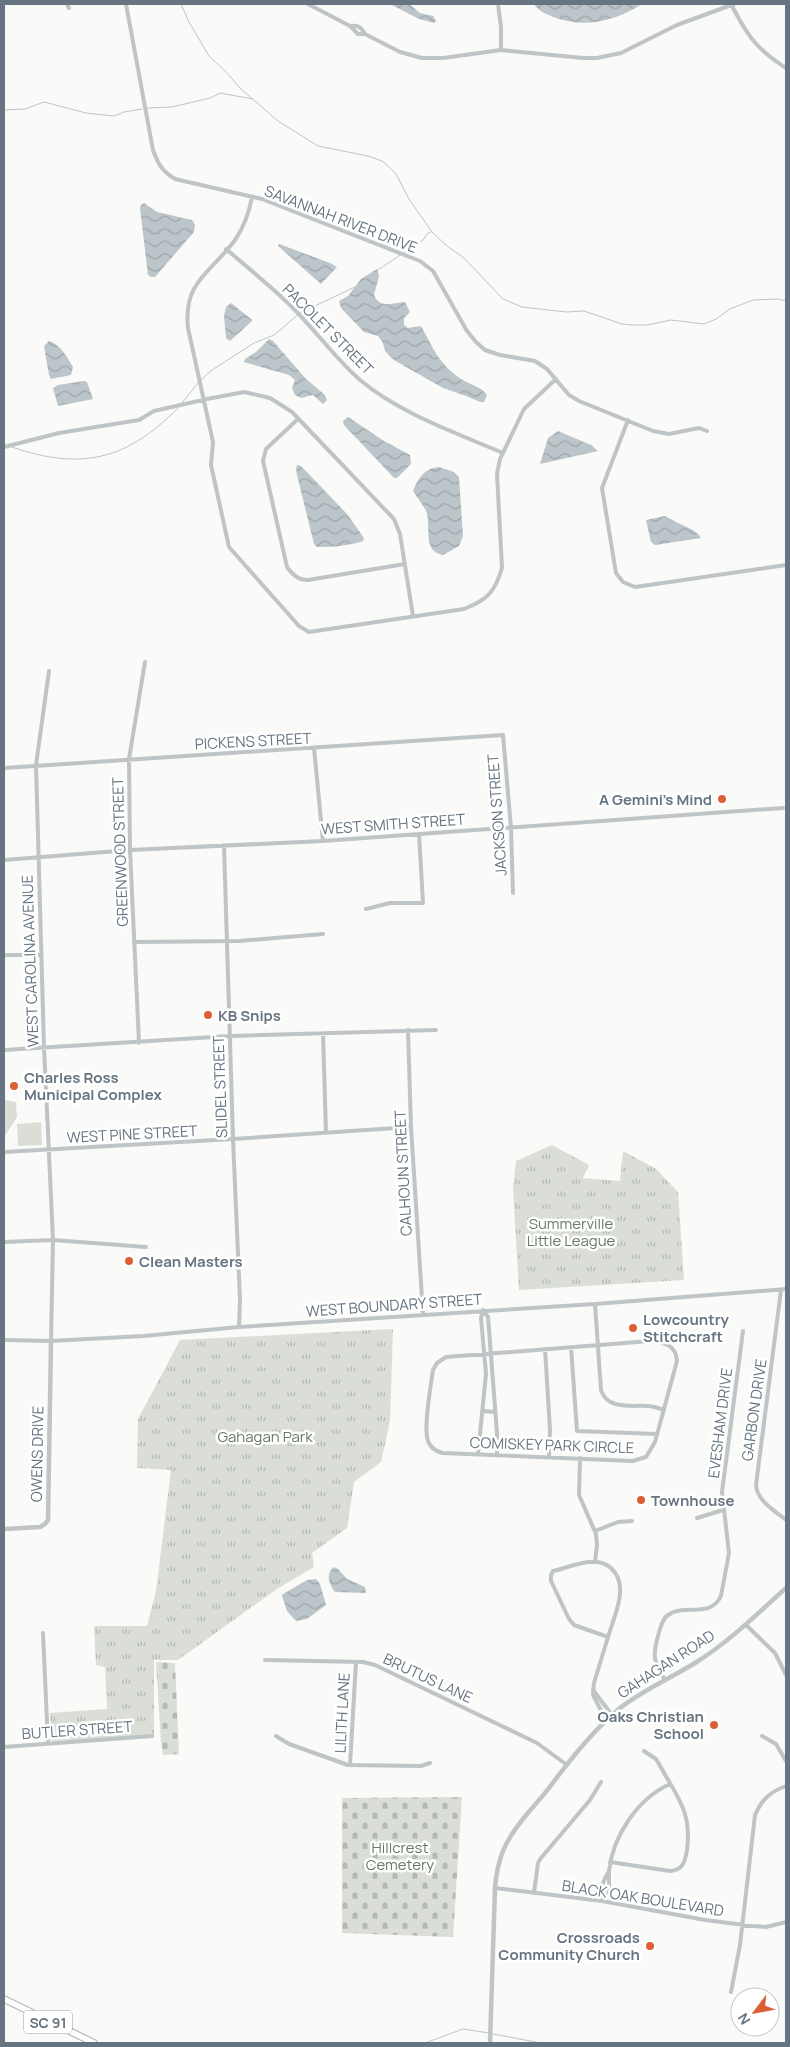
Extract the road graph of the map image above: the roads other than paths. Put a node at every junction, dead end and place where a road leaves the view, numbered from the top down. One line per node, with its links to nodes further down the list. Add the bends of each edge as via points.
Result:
1 (126, 4): 7 (street, SAVANNAH RIVER DRIVE, via 158,165 175,179)
2 (308, 4): 5 (street, via 350,26 362,28 365,34 400,52 422,58)
3 (498, 4): 5 (street)
4 (732, 4): 5 (street, via 608,56 583,58); 6 (street, via 755,45)
5 (501, 50)
6 (786, 68)
7 (252, 197): 8 (street, via 245,223); 9 (street, SAVANNAH RIVER DRIVE, via 420,261 433,271 467,331 480,346 500,355 535,361)
8 (226, 249): 10 (street, via 194,287 186,312); 15 (street, PACOLET STREET, via 292,307 361,380 423,419)
9 (556, 379): 12 (street, SAVANNAH RIVER DRIVE, via 579,401); 15 (street, via 524,409)
10 (204, 399): 11 (street, via 244,392 270,398); 14 (street, via 154,411 139,420 59,433); 18 (street, via 213,442 211,465 229,547 299,626 309,632)
11 (298, 419): 16 (street, via 394,519); 16 (street, via 266,449 263,461 287,567 294,576 308,580)
12 (628, 420): 13 (street, SAVANNAH RIVER DRIVE, via 669,434 699,428); 17 (street, via 602,488 616,573 623,582 636,587)
13 (707, 431)
14 (4, 447)
15 (503, 453): 18 (street, via 497,474 503,554 498,581 490,595 479,603 464,609)
16 (405, 564): 18 (street)
17 (786, 565)
18 (413, 616)
19 (145, 662): 23 (street, GREENWOOD STREET)
20 (49, 671): 24 (street, WEST CAROLINA AVENUE)
21 (503, 735): 22 (street, PICKENS STREET); 27 (street, JACKSON STREET)
22 (314, 748): 23 (street, PICKENS STREET); 29 (street)
23 (129, 759): 24 (street, PICKENS STREET); 31 (street, GREENWOOD STREET)
24 (36, 765): 25 (street, PICKENS STREET); 32 (street, WEST CAROLINA AVENUE)
25 (4, 768)
26 (784, 808): 27 (street, WEST SMITH STREET)
27 (511, 828): 28 (street, WEST SMITH STREET); 34 (street, JACKSON STREET)
28 (419, 834): 29 (street, WEST SMITH STREET); 35 (street, via 423,903 390,903)
29 (323, 841): 30 (street, WEST SMITH STREET)
30 (224, 845): 31 (street, WEST SMITH STREET); 37 (street, SLIDEL STREET)
31 (130, 850): 32 (street, WEST SMITH STREET); 38 (street, GREENWOOD STREET)
32 (38, 858): 33 (street, WEST SMITH STREET); 40 (street, WEST CAROLINA AVENUE)
33 (4, 860)
34 (513, 893)
35 (366, 909)
36 (323, 934): 37 (street)
37 (227, 941): 38 (street); 44 (street, SLIDEL STREET)
38 (134, 942): 45 (street, GREENWOOD STREET)
39 (4, 955): 40 (street)
40 (41, 955): 46 (street, WEST CAROLINA AVENUE)
41 (408, 1030): 42 (street); 43 (street); 48 (street, CALHOUN STREET)
42 (436, 1030)
43 (322, 1033): 44 (street); 49 (street)
44 (230, 1036): 45 (street); 50 (street, SLIDEL STREET)
45 (139, 1043): 46 (street)
46 (44, 1047): 47 (street); 51 (street, WEST CAROLINA AVENUE)
47 (4, 1050)
48 (411, 1127): 49 (street, WEST PINE STREET); 59 (street, CALHOUN STREET)
49 (326, 1133): 50 (street, WEST PINE STREET)
50 (233, 1139): 51 (street, WEST PINE STREET); 60 (street, SLIDEL STREET)
51 (49, 1150): 52 (street, WEST PINE STREET); 53 (street, WEST CAROLINA AVENUE)
52 (4, 1152)
53 (53, 1240): 54 (street); 55 (street); 63 (street, WEST CAROLINA AVENUE)
54 (4, 1242)
55 (146, 1247)
56 (784, 1289): 57 (street, WEST BOUNDARY STREET); 79 (street, GARBON DRIVE, via 756,1491)
57 (595, 1304): 58 (street, WEST BOUNDARY STREET); 64 (street)
58 (483, 1310): 59 (street, WEST BOUNDARY STREET); 67 (street); 68 (street, via 488,1317)
59 (423, 1314): 60 (street, WEST BOUNDARY STREET)
60 (239, 1327): 63 (street, WEST BOUNDARY STREET)
61 (742, 1331): 77 (street, EVESHAM DRIVE, via 723,1486)
62 (4, 1340): 63 (street, WEST BOUNDARY STREET)
63 (51, 1341): 81 (street, OWENS DRIVE, via 48,1520 40,1527)
64 (598, 1346): 65 (street, COMISKEY PARK CIRCLE); 70 (street, via 601,1390 607,1399 614,1404); 70 (street, COMISKEY PARK CIRCLE, via 650,1341 671,1347 677,1361)
65 (571, 1348): 66 (street, COMISKEY PARK CIRCLE); 72 (street, via 577,1431)
66 (545, 1349): 68 (street, COMISKEY PARK CIRCLE); 75 (street)
67 (484, 1354): 68 (street, COMISKEY PARK CIRCLE); 69 (street, via 486,1374); 73 (street, COMISKEY PARK CIRCLE, via 446,1357 437,1363 433,1370 427,1430 430,1446 438,1451)
68 (492, 1354): 71 (street)
69 (482, 1410): 71 (street); 73 (street)
70 (664, 1410): 72 (street, COMISKEY PARK CIRCLE)
71 (495, 1412): 74 (street)
72 (657, 1434): 76 (street, COMISKEY PARK CIRCLE, via 650,1453 640,1459)
73 (478, 1454): 74 (street, COMISKEY PARK CIRCLE)
74 (497, 1455): 75 (street, COMISKEY PARK CIRCLE)
75 (549, 1457): 76 (street, COMISKEY PARK CIRCLE)
76 (580, 1458): 82 (street, via 579,1495)
77 (723, 1510): 78 (street); 91 (street, EVESHAM DRIVE, via 729,1553 721,1596 718,1603 710,1608 667,1615 653,1653 654,1662)
78 (697, 1518)
79 (786, 1520)
80 (632, 1521): 82 (street, via 618,1522)
81 (4, 1529)
82 (595, 1531): 83 (street, via 598,1545)
83 (595, 1562): 87 (street, via 609,1567 620,1583 620,1595); 87 (street, via 553,1571 550,1581 574,1625)
84 (786, 1588): 85 (street, GAHAGAN ROAD)
85 (746, 1625): 90 (street, via 775,1653); 91 (street, GAHAGAN ROAD, via 696,1662)
86 (43, 1633): 98 (street)
87 (608, 1637): 92 (street)
88 (265, 1660): 89 (street, BRUTUS LANE)
89 (356, 1662): 103 (street, LILITH LANE); 104 (street, BRUTUS LANE, via 375,1665 500,1724 537,1743)
90 (786, 1675)
91 (665, 1680): 93 (street, GAHAGAN ROAD)
92 (593, 1690): 93 (street); 94 (street, via 596,1705)
93 (612, 1714): 94 (street, GAHAGAN ROAD)
94 (606, 1720): 104 (street, GAHAGAN ROAD)
95 (152, 1736): 98 (street, BUTLER STREET)
96 (276, 1736): 103 (street, via 289,1744)
97 (762, 1736): 101 (street, via 776,1744)
98 (48, 1744): 99 (street, BUTLER STREET)
99 (4, 1747)
100 (644, 1750): 106 (street, via 656,1759)
101 (786, 1761)
102 (430, 1763): 103 (street, via 421,1766)
103 (350, 1765)
104 (566, 1766): 110 (street, GAHAGAN ROAD, via 512,1834 497,1870)
105 (601, 1782): 111 (street, via 538,1864)
106 (670, 1784): 108 (street, via 652,1794 638,1809 616,1842); 108 (street, via 688,1825 683,1866 670,1871)
107 (786, 1786): 114 (street, via 768,1795 755,1814)
108 (610, 1862): 109 (street)
109 (608, 1871): 112 (street, via 603,1882); 112 (street, via 609,1890 607,1898)
110 (495, 1888): 111 (street, BLACK OAK BOULEVARD); 118 (street, GAHAGAN ROAD)
111 (534, 1893): 112 (street, BLACK OAK BOULEVARD)
112 (602, 1901): 114 (street, BLACK OAK BOULEVARD)
113 (786, 1922): 114 (street, BLACK OAK BOULEVARD, via 766,1927)
114 (742, 1925): 115 (street)
115 (732, 1987)
116 (4, 1999): 117 (main road, SC 91)
117 (94, 2043)
118 (490, 2043)

